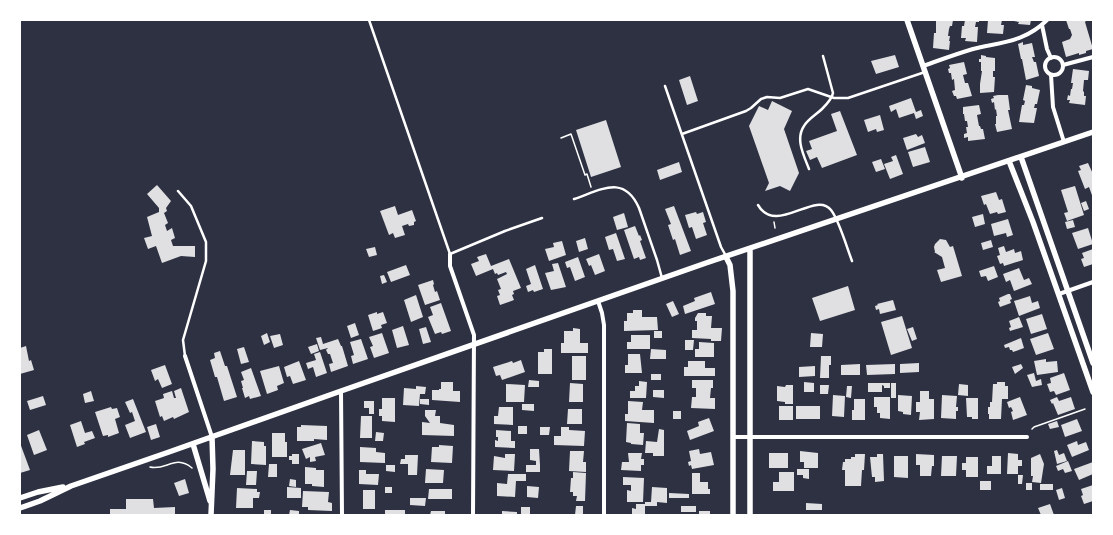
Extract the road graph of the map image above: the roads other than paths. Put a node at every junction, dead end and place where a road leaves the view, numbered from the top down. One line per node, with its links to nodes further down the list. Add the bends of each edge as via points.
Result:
1 (369, 20): 28 (lane)
2 (907, 20): 10 (street)
3 (1041, 20): 5 (lane)
4 (1047, 20): 5 (street)
5 (1042, 25): 8 (street); 10 (street, via 1021,38 970,50)
6 (823, 56): 14 (lane, via 833,89)
7 (1093, 57): 9 (street)
8 (1050, 58): 9 (street, via 1057,58); 12 (street, via 1045,68)
9 (1063, 65): 12 (street, via 1059,74)
10 (923, 66): 11 (street)
11 (925, 72): 14 (lane, via 848,98); 21 (street)
12 (1051, 75): 17 (street, via 1053,107)
13 (665, 86): 16 (lane)
14 (832, 97): 16 (lane, via 808,88 780,98 767,97 746,111); 20 (lane, via 801,132 801,145)
15 (1093, 132): 17 (street)
16 (682, 134): 29 (lane)
17 (1064, 142): 18 (street)
18 (1021, 158): 19 (street); 33 (street)
19 (1009, 161): 21 (street); 34 (street)
20 (809, 169)
21 (962, 178): 26 (street)
22 (178, 191): 37 (lane, via 191,206 206,242 206,261 184,340)
23 (574, 199): 31 (lane, via 614,187 628,191 635,200)
24 (758, 205): 26 (lane, via 766,213 778,216 818,204 824,205 831,210)
25 (542, 218): 28 (lane)
26 (836, 220): 27 (street); 30 (lane)
27 (750, 249): 29 (street); 43 (street)
28 (450, 254): 36 (street, via 450,266 474,335)
29 (726, 257): 31 (street); 42 (street, via 730,265 734,291)
30 (852, 261)
31 (662, 279): 35 (street)
32 (1093, 282): 33 (street)
33 (1068, 291): 34 (street); 38 (street)
34 (1059, 294): 40 (street)
35 (598, 301): 36 (street); 53 (street, via 604,325)
36 (473, 344): 39 (street); 52 (street)
37 (185, 356): 41 (street)
38 (1093, 364)
39 (341, 391): 41 (street); 51 (street)
40 (1093, 392)
41 (212, 437): 45 (street); 48 (street)
42 (733, 437): 43 (street); 54 (street)
43 (750, 437): 44 (street); 55 (street)
44 (1027, 437)
45 (193, 444): 46 (street); 48 (street)
46 (71, 486): 47 (street); 49 (street)
47 (20, 498)
48 (211, 506): 50 (street)
49 (20, 508)
50 (211, 515)
51 (342, 515)
52 (473, 515)
53 (604, 515)
54 (734, 515)
55 (750, 515)

